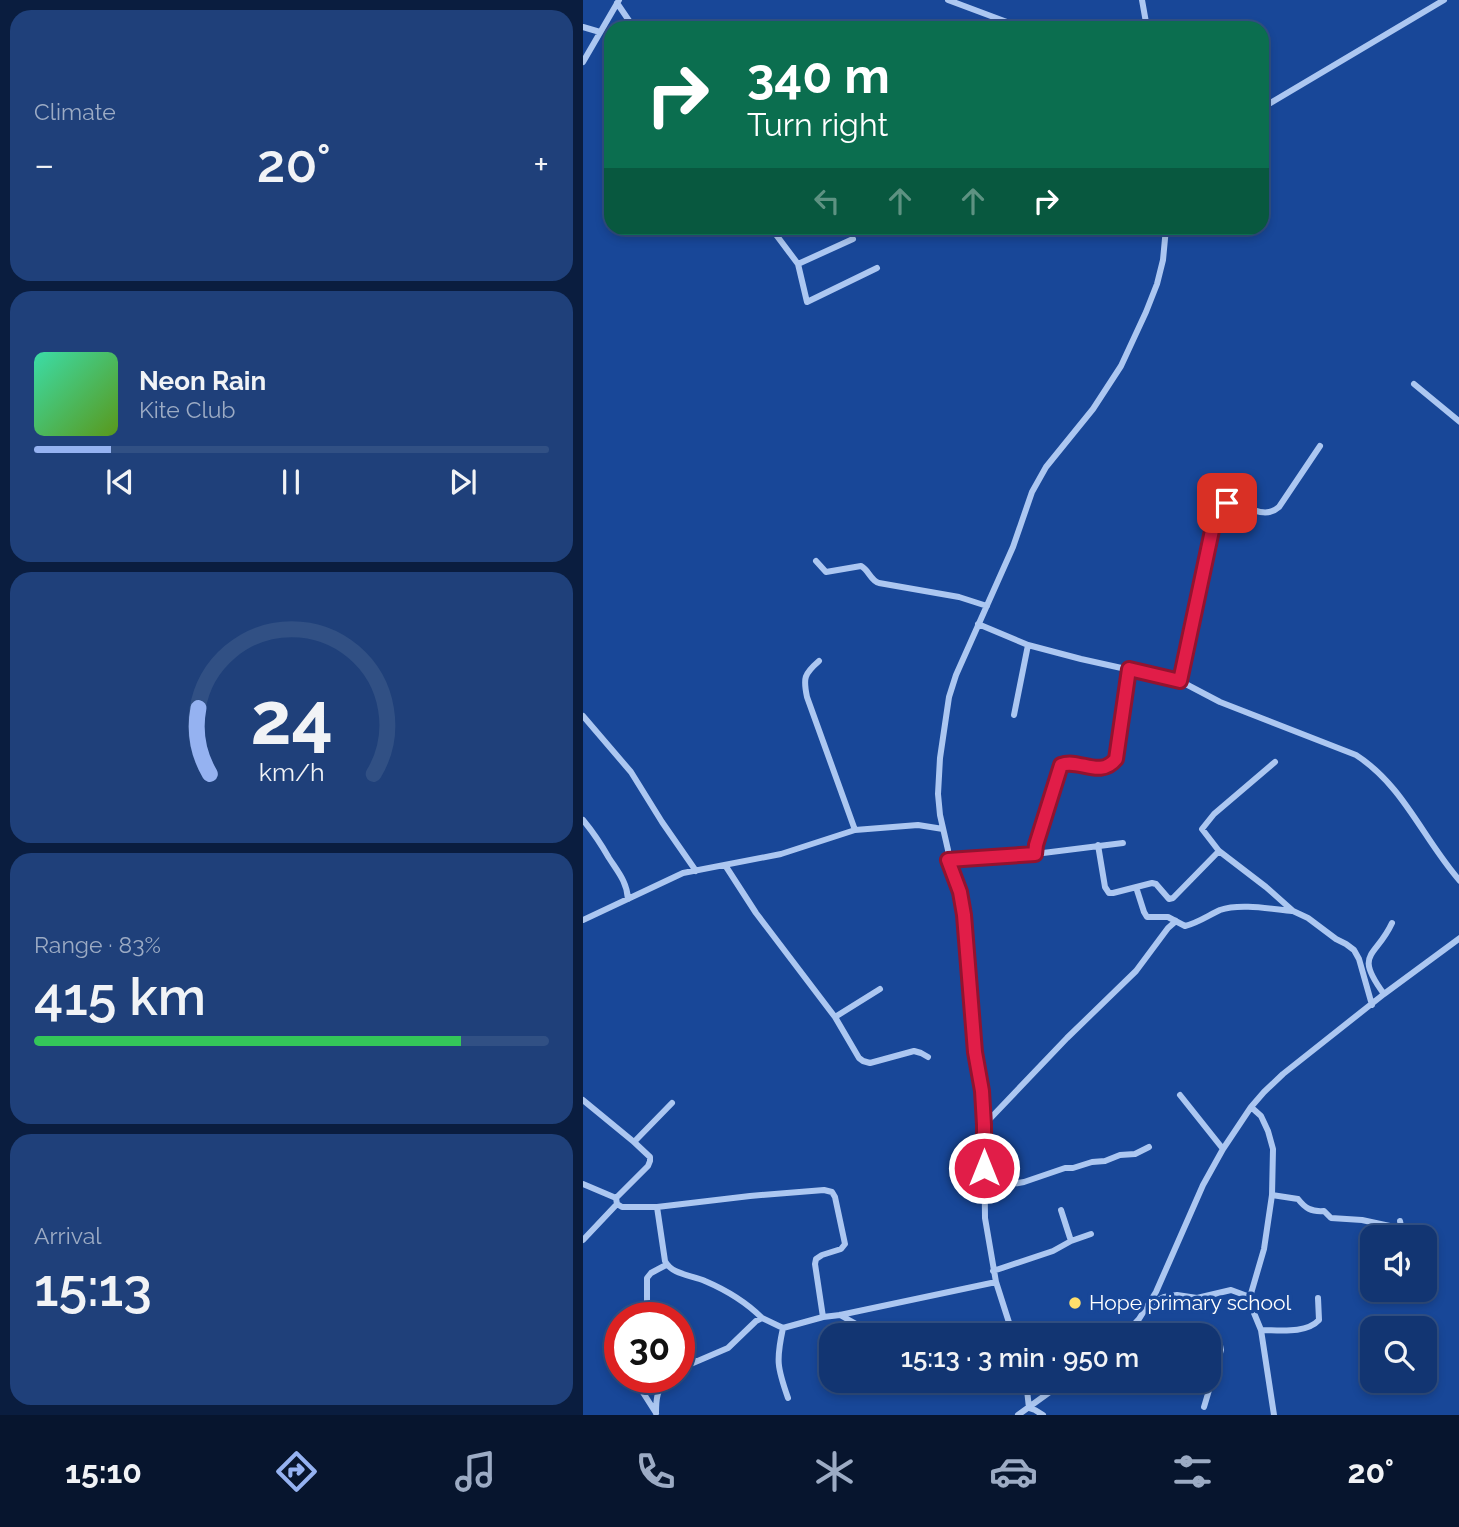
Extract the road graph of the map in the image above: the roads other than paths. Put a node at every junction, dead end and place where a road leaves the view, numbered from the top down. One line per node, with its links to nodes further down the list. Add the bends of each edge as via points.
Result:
1 (948, 0): 7 (street)
2 (1142, 0): 8 (street)
3 (1444, 0): 13 (street)
4 (618, 2): 5 (street); 6 (street)
5 (606, 21)
6 (630, 21)
7 (1004, 21)
8 (1146, 21)
9 (604, 24): 11 (street)
10 (583, 27): 11 (street)
11 (599, 32): 12 (street)
12 (583, 62)
13 (1269, 104)
14 (776, 235): 17 (street)
15 (1165, 235): 23 (street, via 1157,284 1125,356 1093,409 1040,476)
16 (853, 239): 17 (street)
17 (798, 264): 18 (street, via 807,302)
18 (877, 268)
19 (1414, 384): 20 (street)
20 (1459, 422)
21 (1320, 446): 28 (street, via 1274,512 1227,503 1218,509)
22 (816, 561): 23 (street, via 827,572 861,566 875,582)
23 (987, 606): 24 (street)
24 (979, 624): 25 (street); 33 (street, via 949,697 938,777)
25 (1028, 645): 27 (street); 29 (street)
26 (819, 661): 34 (street, via 806,675 806,697)
27 (1129, 669): 28 (street); 38 (street, via 1116,759 1100,768 1061,765)
28 (1180, 681): 42 (street, via 1371,765 1393,787)
29 (1014, 715)
30 (583, 716): 41 (street, via 631,772)
31 (1275, 762): 37 (street, via 1203,825)
32 (583, 820): 44 (street, via 622,877)
33 (943, 829): 34 (street, via 918,825); 39 (street)
34 (855, 831): 40 (street, via 798,850)
35 (1123, 842): 36 (street)
36 (1098, 845): 38 (street); 43 (street, via 1107,891)
37 (1219, 851): 43 (street, via 1173,898 1156,884); 45 (street)
38 (1035, 854): 39 (street)
39 (948, 860): 61 (street, via 964,915)
40 (725, 865): 41 (street); 55 (street)
41 (696, 871): 44 (street)
42 (1459, 881)
43 (1136, 887): 47 (street, via 1147,917)
44 (629, 899): 46 (street)
45 (1293, 911): 47 (street, via 1230,908 1189,926); 50 (street)
46 (583, 920)
47 (1176, 921): 61 (street, via 1136,971)
48 (1392, 923): 51 (street)
49 (1459, 939): 53 (street)
50 (1354, 950): 51 (street); 54 (street)
51 (1372, 951): 53 (street, via 1369,969)
52 (881, 989): 55 (street)
53 (1384, 994): 54 (street)
54 (1372, 1005): 60 (street, via 1283,1074)
55 (835, 1017): 56 (street, via 866,1062 914,1051)
56 (928, 1058)
57 (1180, 1096): 64 (street)
58 (583, 1100): 62 (street)
59 (672, 1103): 62 (street)
60 (1251, 1107): 64 (street); 67 (street, via 1261,1116 1271,1139)
61 (984, 1125): 66 (street)
62 (634, 1142): 68 (street, via 650,1161)
63 (1149, 1147): 66 (street)
64 (1223, 1149): 81 (street)
65 (583, 1184): 68 (street)
66 (983, 1189): 76 (street)
67 (1272, 1195): 71 (street, via 1298,1199 1306,1209 1324,1211 1331,1218 1399,1228); 78 (street, via 1264,1249)
68 (617, 1201): 69 (street, via 622,1207); 73 (street)
69 (657, 1207): 75 (street); 83 (street, via 832,1192 845,1244 816,1259)
70 (1061, 1210): 74 (street)
71 (1400, 1220)
72 (1091, 1234): 74 (street)
73 (583, 1240)
74 (1071, 1241): 76 (street)
75 (666, 1265): 80 (street, via 647,1278); 84 (street, via 730,1294)
76 (993, 1270): 77 (street)
77 (996, 1282): 82 (street); 86 (street)
78 (1250, 1297): 81 (street, via 1231,1290 1197,1298 1164,1297); 89 (street)
79 (1318, 1298): 89 (street, via 1319,1320 1315,1324 1286,1331)
80 (647, 1302)
81 (1148, 1304): 87 (street)
82 (840, 1315): 83 (street); 85 (street)
83 (823, 1317): 88 (street)
84 (762, 1318): 88 (street); 90 (street, via 728,1348)
85 (854, 1323)
86 (1009, 1323)
87 (1135, 1323)
88 (783, 1328): 96 (street, via 778,1364)
89 (1261, 1330): 102 (street)
90 (695, 1361)
91 (644, 1393): 99 (street)
92 (657, 1393): 99 (street)
93 (1027, 1393): 98 (street)
94 (1049, 1393): 98 (street)
95 (1208, 1393): 97 (street)
96 (788, 1398)
97 (1204, 1407)
98 (1029, 1408): 100 (street); 101 (street)
99 (657, 1414)
100 (1018, 1415)
101 (1043, 1415)
102 (1274, 1415)

